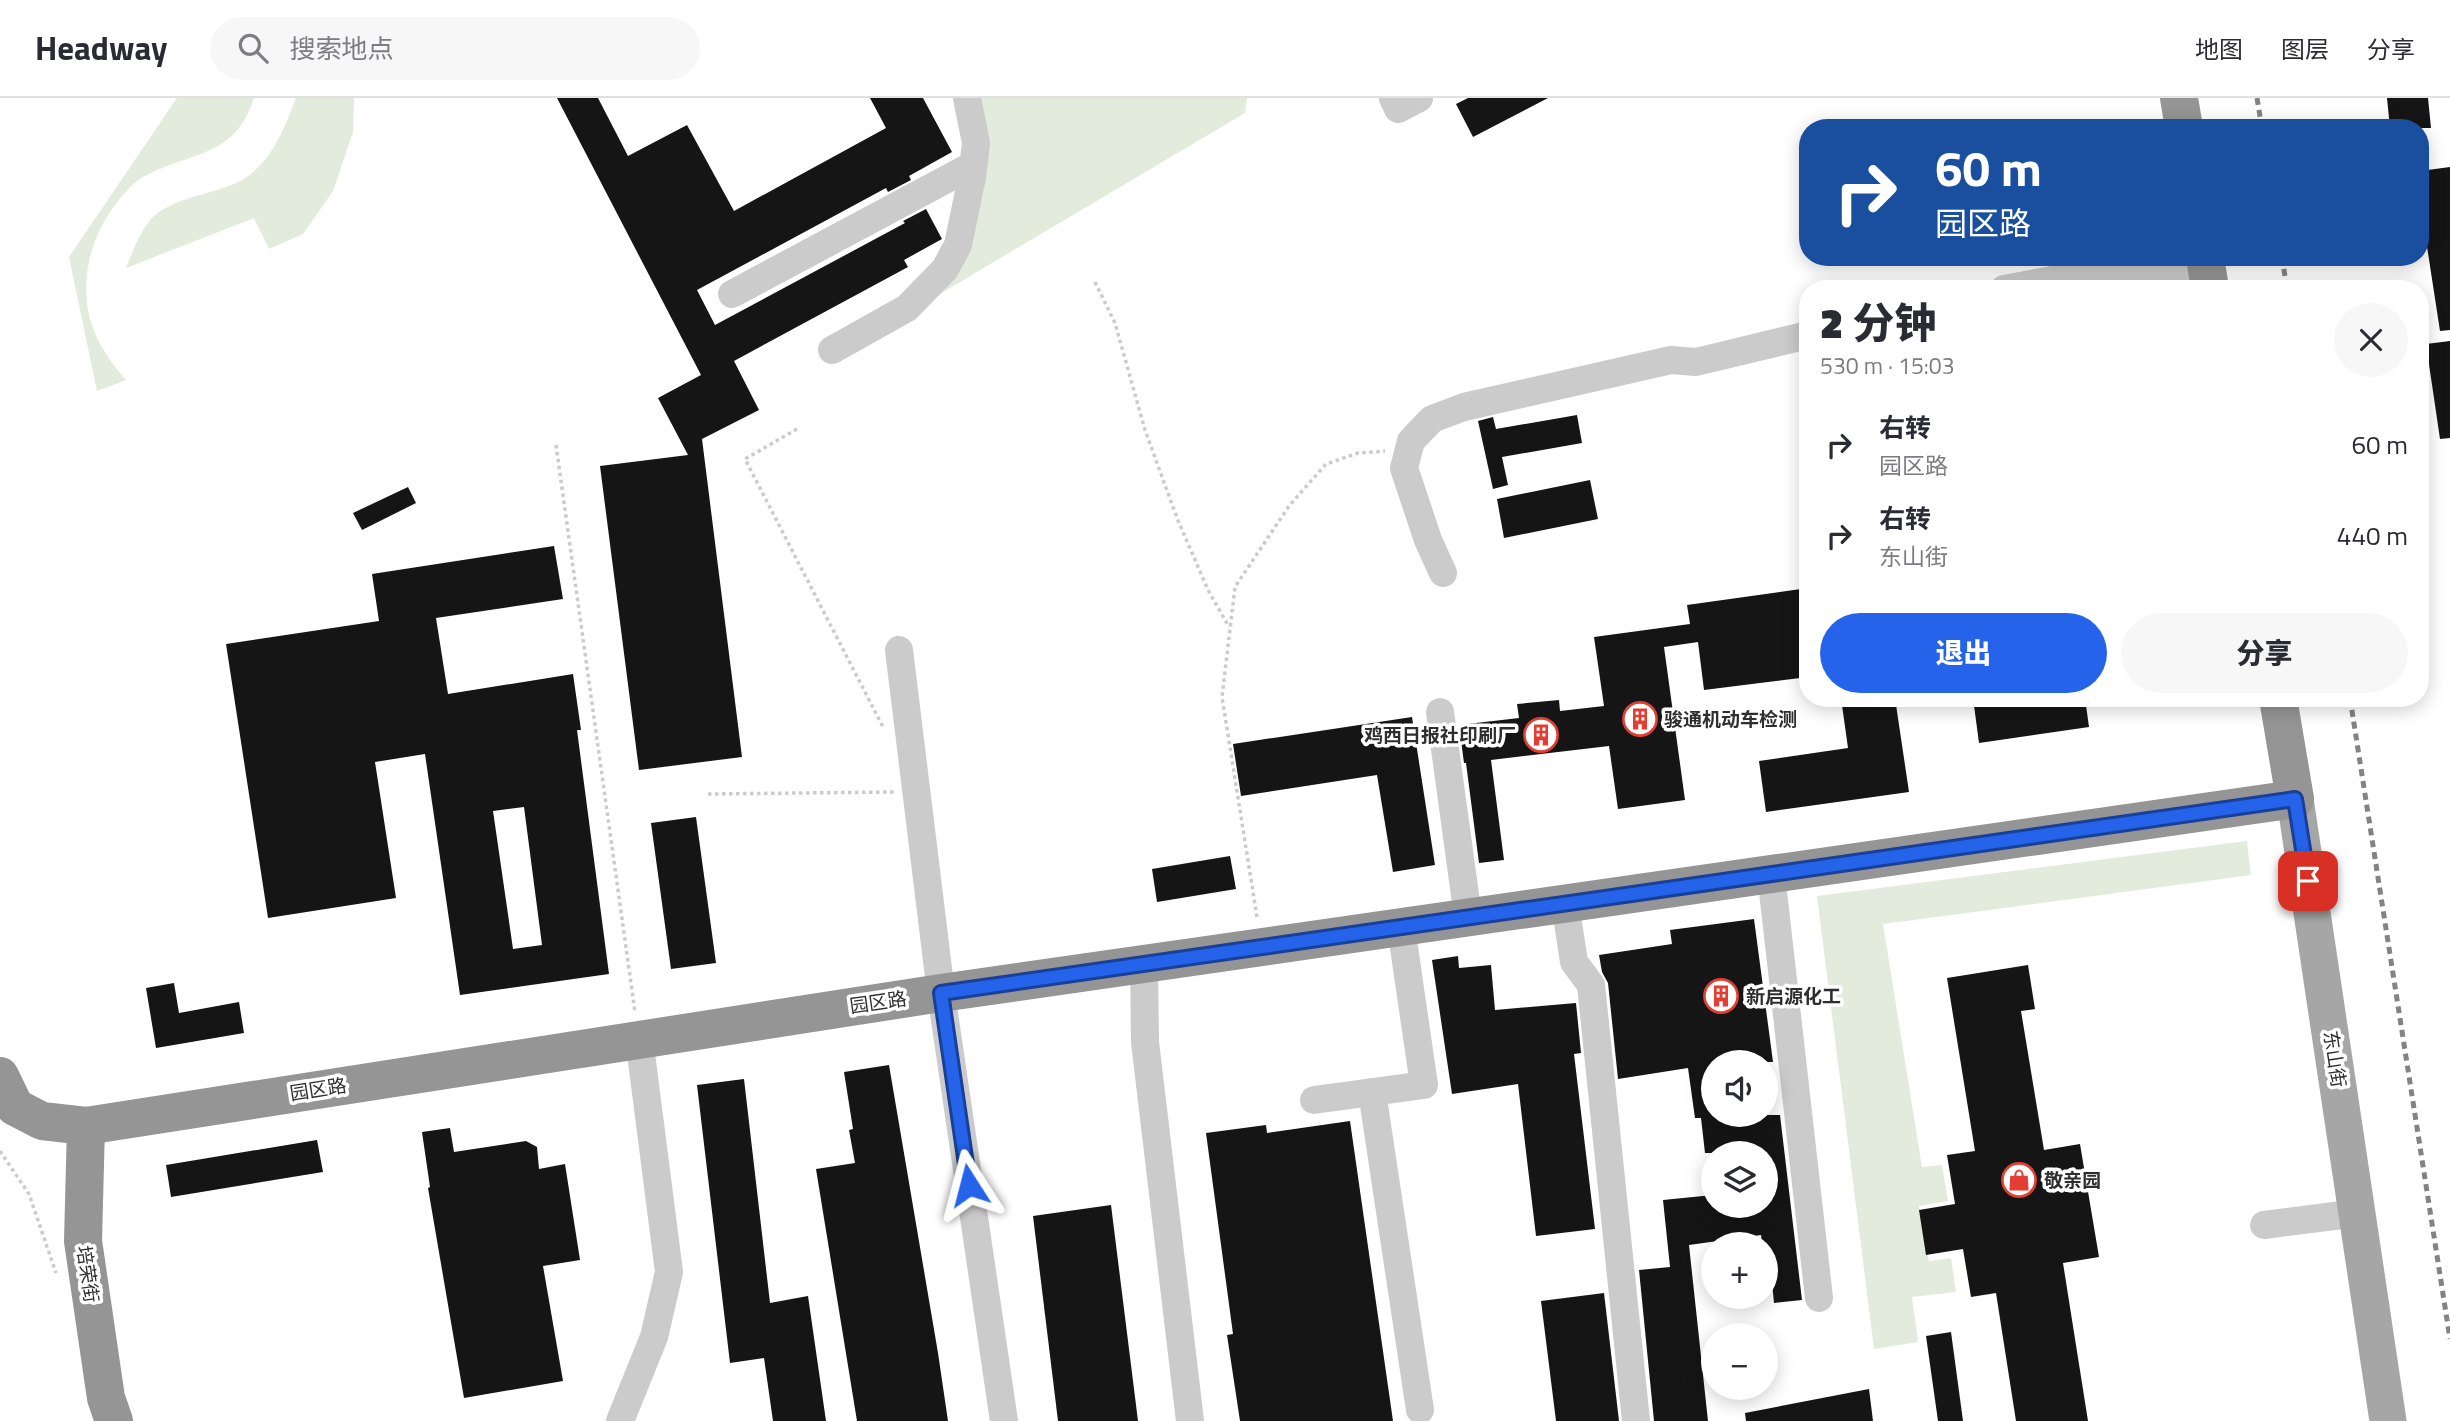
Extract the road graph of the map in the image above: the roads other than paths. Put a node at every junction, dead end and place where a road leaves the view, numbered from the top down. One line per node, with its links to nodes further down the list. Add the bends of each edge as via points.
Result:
1 (967, 98): 6 (street, via 975,143)
2 (1393, 98): 3 (street, via 1398,109)
3 (1419, 98)
4 (2179, 98): 5 (highway)
5 (2182, 119)
6 (973, 165): 9 (street); 11 (street, via 958,245 945,269 907,308)
7 (2208, 273): 8 (street, via 2080,275)
8 (2053, 280)
9 (732, 294)
10 (1799, 337): 12 (street, via 1696,362 1671,360 1464,407 1433,419 1411,441 1404,468)
11 (832, 350)
12 (1443, 573)
13 (899, 650): 22 (street)
14 (2280, 707): 16 (highway, 东山街)
15 (1440, 712): 19 (street)
16 (2295, 799): 17 (highway, 园区路); 28 (main road, 东山街)
17 (1771, 874): 18 (highway, 园区路); 30 (street)
18 (1565, 903): 19 (highway, 园区路); 36 (street, via 1574,962 1591,985)
19 (1468, 917): 20 (highway, 园区路)
20 (1401, 927): 21 (highway, 园区路); 25 (street, via 1424,1085)
21 (1144, 964): 22 (highway, 园区路); 35 (street, via 1145,1042)
22 (941, 993): 23 (highway, 园区路); 34 (street)
23 (639, 1038): 27 (highway, 园区路); 33 (street, via 669,1272 654,1337)
24 (0, 1076): 27 (highway, 园区路, via 15,1107 42,1121)
25 (1372, 1092): 26 (street); 31 (street)
26 (1314, 1100)
27 (86, 1126): 32 (highway, 培荣街, via 83,1241 106,1398)
28 (2358, 1213): 29 (street); 37 (main road, 东山街)
29 (2264, 1225)
30 (1819, 1298)
31 (1420, 1410)
32 (114, 1421)
33 (620, 1421)
34 (1004, 1421)
35 (1190, 1421)
36 (1636, 1421)
37 (2388, 1421)

